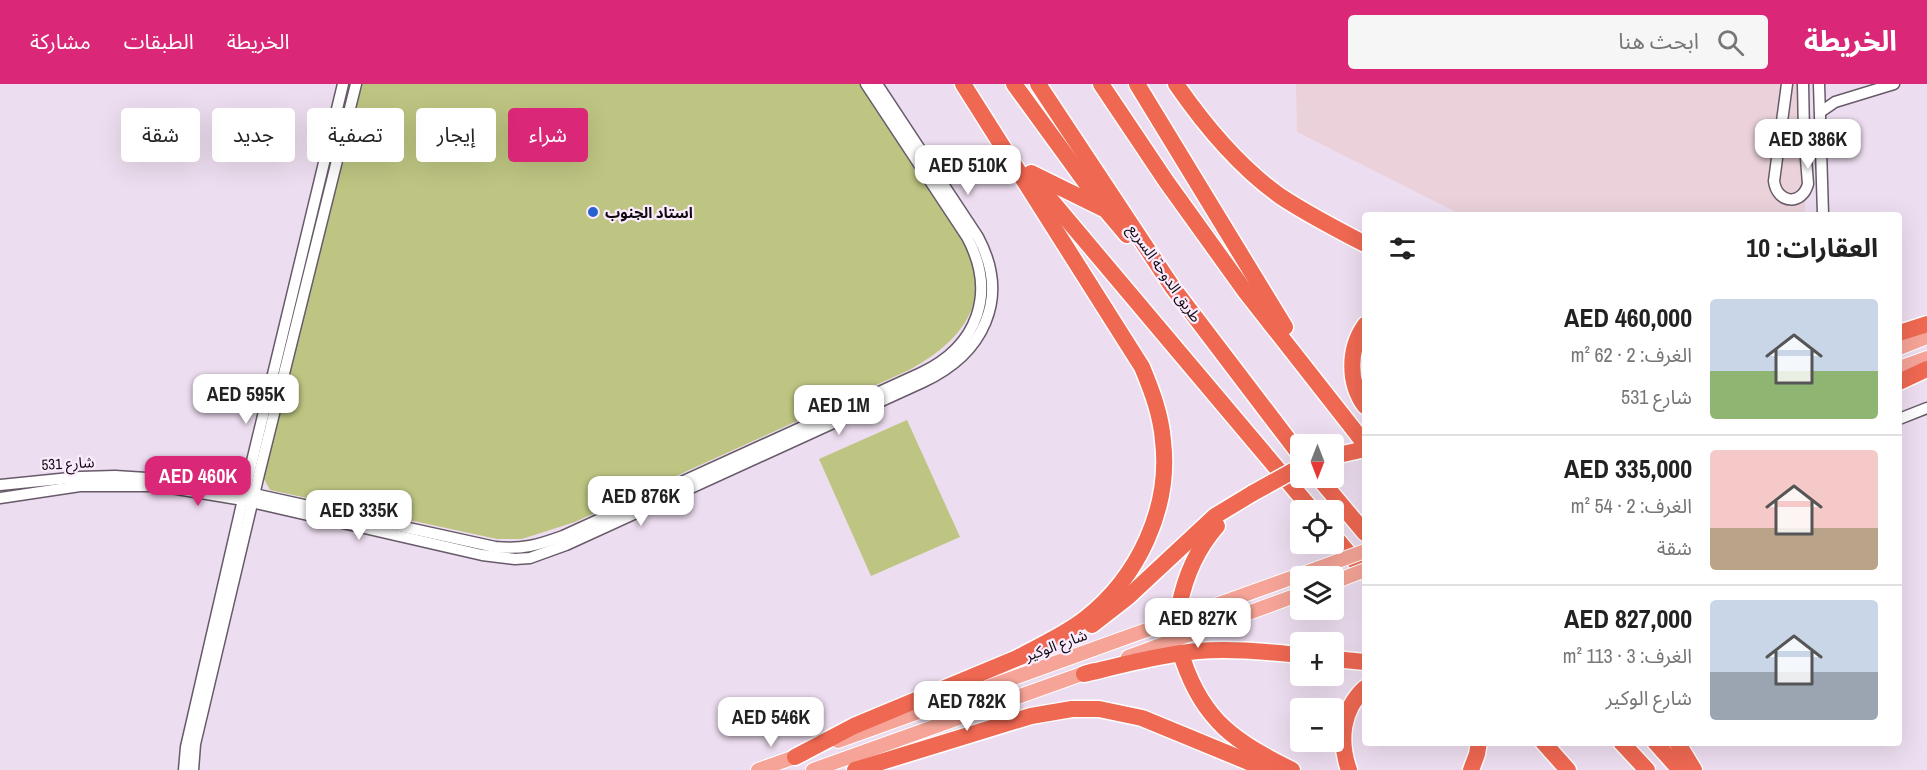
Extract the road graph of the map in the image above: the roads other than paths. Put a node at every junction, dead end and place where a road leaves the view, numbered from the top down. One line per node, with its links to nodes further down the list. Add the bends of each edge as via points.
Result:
1 (343, 84): 45 (street)
2 (356, 84): 45 (street)
3 (963, 84): 14 (highway)
4 (1014, 84): 20 (highway)
5 (1038, 84): 23 (highway, طريق الدوحة السريع)
6 (1101, 84): 32 (highway, via 1245,291)
7 (1137, 84): 32 (highway, via 1259,281)
8 (1176, 84): 22 (highway, via 1202,121 1249,171 1309,214)
9 (1787, 84): 18 (street, via 1774,175 1775,188 1784,198 1796,199 1806,192)
10 (1803, 84): 18 (street)
11 (1894, 84): 15 (street)
12 (875, 86): 45 (street, via 978,237 988,260 992,287 985,323 973,345 952,367 592,534 530,558 482,555)
13 (1820, 89): 15 (street, via 1825,99); 16 (street)
14 (973, 100): 19 (highway); 57 (highway, via 1142,367 1164,443 1162,488 1153,526 1122,581 1084,620)
15 (1835, 102): 16 (street)
16 (1822, 111): 17 (street)
17 (1821, 125): 18 (street); 21 (street)
18 (1806, 155)
19 (1028, 172): 20 (highway); 47 (highway)
20 (1105, 209): 23 (highway)
21 (1823, 212)
22 (1362, 242)
23 (1173, 288): 38 (highway, طريق الدوحة السريع)
24 (1927, 324): 26 (highway)
25 (1362, 331): 34 (highway, via 1356,343 1353,372)
26 (1902, 332)
27 (1927, 337): 28 (main road)
28 (1902, 347)
29 (1927, 358): 30 (main road)
30 (1902, 367)
31 (1927, 369): 33 (highway)
32 (1312, 375): 37 (highway)
33 (1902, 381)
34 (1362, 401)
35 (1927, 408): 36 (street)
36 (1902, 418)
37 (1362, 440)
38 (1290, 442)
39 (1362, 450): 40 (highway)
40 (1344, 454)
41 (1290, 473): 44 (highway, bridge)
42 (0, 485): 45 (street, شارع 531, via 116,476 178,480)
43 (1327, 488): 48 (highway)
44 (1248, 496): 55 (highway, via 1206,538 1185,582); 57 (highway, via 1215,516 1110,612 1065,639)
45 (249, 497): 46 (street, شارع 531, via 116,485 53,489); 69 (street, via 186,747); 70 (street, via 195,744)
46 (0, 498)
47 (1304, 500)
48 (1362, 529)
49 (1344, 548): 51 (highway)
50 (1362, 552): 68 (main road, شارع الوكير, bridge)
51 (1362, 569)
52 (1362, 573): 53 (main road, bridge)
53 (1344, 579)
54 (1290, 598): 61 (main road)
55 (1179, 607)
56 (1290, 655): 61 (highway, via 1200,651)
57 (1019, 657): 68 (highway, via 854,726)
58 (1184, 660): 75 (highway, via 1198,695 1219,723 1245,745)
59 (1344, 660): 60 (highway)
60 (1362, 662)
61 (1084, 674): 72 (main road)
62 (1362, 692): 76 (highway, via 1343,728 1342,744)
63 (1478, 746): 77 (highway)
64 (1547, 746): 78 (highway)
65 (1626, 746): 79 (highway)
66 (1659, 746): 80 (highway)
67 (1679, 746): 81 (highway)
68 (795, 757): 71 (main road, شارع الوكير)
69 (184, 770)
70 (193, 770)
71 (758, 770)
72 (813, 770)
73 (855, 770): 74 (highway, via 1031,716 1072,709 1099,709 1142,718)
74 (1268, 770)
75 (1292, 770)
76 (1349, 770)
77 (1471, 770)
78 (1568, 770)
79 (1647, 770)
80 (1680, 770)
81 (1694, 770)

